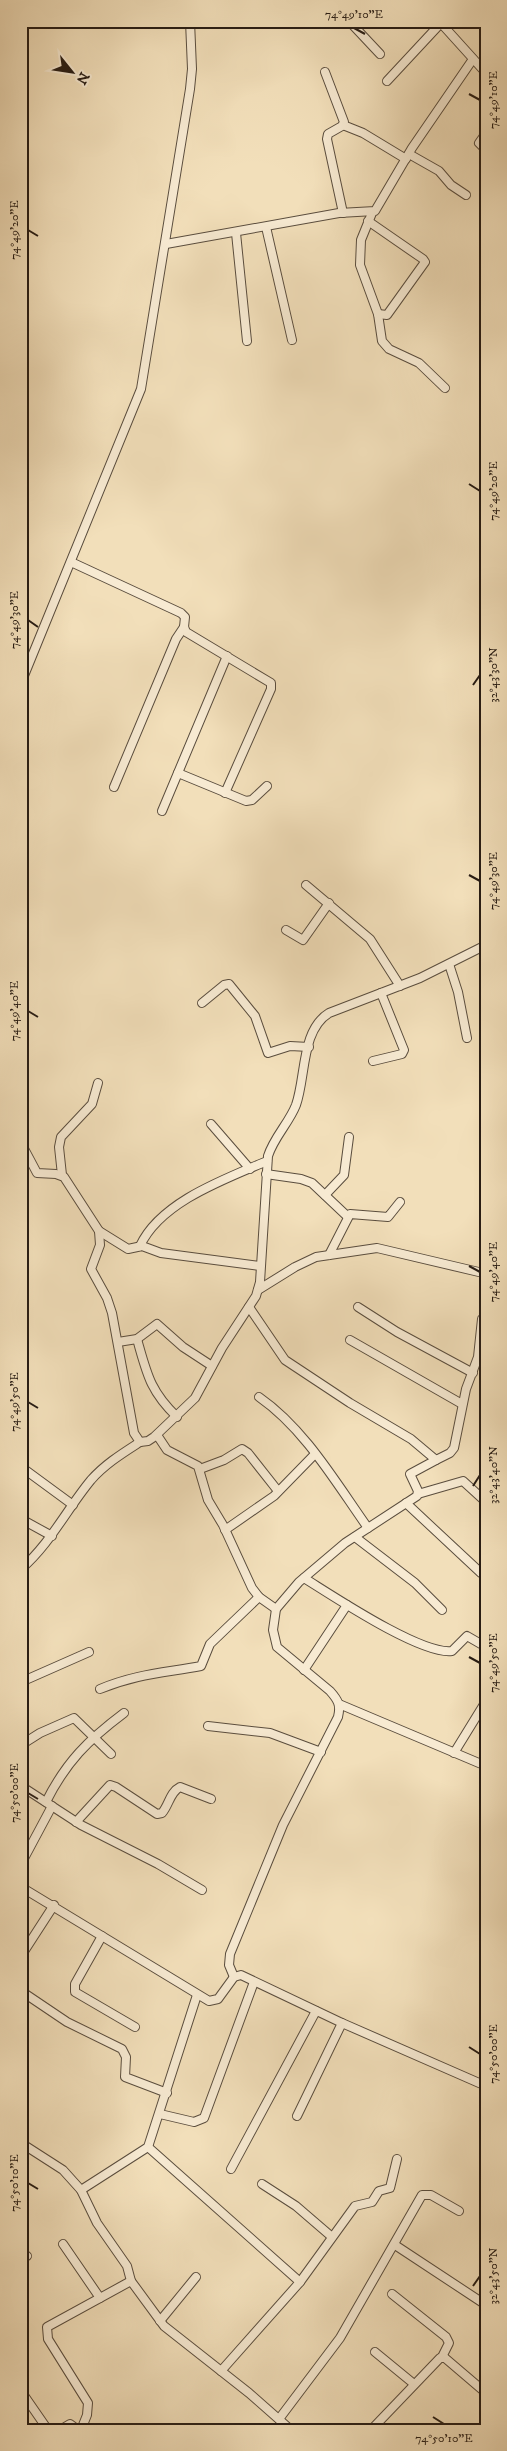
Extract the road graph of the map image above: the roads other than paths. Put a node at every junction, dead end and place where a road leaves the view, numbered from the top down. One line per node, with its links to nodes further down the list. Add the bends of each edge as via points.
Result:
1 (190, 21): 19 (street, via 190,89)
2 (350, 21): 4 (street)
3 (440, 22): 5 (street); 8 (street)
4 (380, 54)
5 (473, 59): 7 (street); 12 (street)
6 (325, 72): 9 (street, via 336,96)
7 (486, 73)
8 (387, 81)
9 (343, 125): 12 (street); 15 (street, via 330,132 327,139)
10 (486, 134): 11 (street, via 479,143)
11 (486, 150)
12 (407, 156): 13 (street, via 439,172); 14 (street)
13 (466, 195)
14 (372, 212): 15 (street); 16 (street)
15 (343, 213): 17 (street)
16 (368, 221): 20 (street, via 361,240 360,265); 20 (street, via 425,262 387,315)
17 (266, 227): 18 (street); 21 (street)
18 (236, 233): 19 (street); 22 (street)
19 (166, 244): 24 (street, via 141,389)
20 (378, 314): 23 (street, via 384,345 420,363)
21 (292, 340)
22 (247, 342)
23 (445, 388)
24 (71, 562): 25 (street, via 179,612 185,617); 27 (street)
25 (184, 627): 26 (street, via 186,632); 30 (street, via 176,639)
26 (227, 656): 28 (street); 31 (street, via 268,680 271,686)
27 (21, 683)
28 (178, 773): 31 (street); 32 (street)
29 (267, 786): 31 (street, via 249,801)
30 (114, 788)
31 (225, 793)
32 (162, 811)
33 (306, 885): 34 (street)
34 (330, 903): 35 (street, via 303,940); 38 (street, via 370,938)
35 (286, 930)
36 (486, 945): 37 (street)
37 (449, 964): 38 (street); 41 (street, via 458,992)
38 (400, 986): 39 (street)
39 (381, 993): 42 (street, via 324,1017 318,1023); 43 (street, via 404,1050 402,1054)
40 (202, 1003): 42 (street, via 229,984 255,1016 268,1053 290,1046)
41 (466, 1038)
42 (309, 1047): 48 (street, via 296,1104 274,1140)
43 (373, 1061)
44 (98, 1083): 51 (street, via 92,1104 61,1137)
45 (212, 1124): 49 (street)
46 (349, 1137): 52 (street, via 344,1175)
47 (21, 1143): 51 (street, via 37,1173)
48 (267, 1162): 49 (street); 50 (street)
49 (250, 1169): 56 (street, via 172,1208 148,1230)
50 (266, 1174): 52 (street, via 308,1182); 58 (street)
51 (62, 1175): 55 (street)
52 (325, 1195): 54 (street)
53 (400, 1202): 54 (street, via 388,1217 352,1213)
54 (348, 1216): 57 (street)
55 (99, 1231): 56 (street, via 126,1248); 66 (street, via 100,1245 91,1269 109,1302)
56 (140, 1246): 58 (street, via 161,1253)
57 (329, 1255): 59 (street, via 382,1248); 60 (street, via 295,1267)
58 (260, 1266): 60 (street)
59 (483, 1274)
60 (258, 1290): 61 (street)
61 (249, 1307): 67 (street); 75 (street, via 289,1363 411,1439)
62 (358, 1307): 68 (street)
63 (482, 1319): 68 (street)
64 (137, 1339): 66 (street); 67 (street, via 157,1324); 71 (street, via 153,1390)
65 (350, 1340): 70 (street)
66 (118, 1342): 73 (street, via 131,1426)
67 (212, 1366): 71 (street, via 194,1398)
68 (473, 1373): 70 (street)
69 (259, 1397): 74 (street, via 282,1415)
70 (462, 1404): 75 (street, via 454,1448)
71 (177, 1417): 72 (street)
72 (157, 1435): 73 (street); 77 (street, via 168,1450)
73 (140, 1442): 82 (street, via 94,1476)
74 (315, 1454): 78 (street); 84 (street)
75 (436, 1460): 79 (street, via 410,1474)
76 (24, 1469): 82 (street)
77 (200, 1469): 78 (street, via 242,1449); 85 (street, via 208,1500)
78 (278, 1492): 85 (street)
79 (418, 1494): 80 (street, via 463,1482); 81 (street)
80 (486, 1502)
81 (406, 1503): 84 (street); 89 (street)
82 (72, 1505): 86 (street)
83 (21, 1519): 86 (street)
84 (368, 1528): 87 (street)
85 (225, 1530): 91 (street)
86 (52, 1536): 88 (street)
87 (355, 1537): 90 (street); 94 (street, via 415,1583)
88 (21, 1569)
89 (481, 1573)
90 (304, 1578): 92 (street); 93 (street)
91 (259, 1597): 93 (street); 99 (street, via 210,1644 200,1666 151,1673)
92 (347, 1605): 95 (street, via 392,1631 444,1651 452,1651 467,1636); 97 (street)
93 (276, 1609): 97 (street, via 272,1630 277,1647)
94 (442, 1610)
95 (486, 1647)
96 (89, 1652): 98 (street)
97 (304, 1670): 101 (street, via 330,1691)
98 (21, 1682)
99 (100, 1689)
100 (486, 1701): 107 (street)
101 (339, 1704): 106 (street, via 338,1717); 107 (street)
102 (124, 1713): 104 (street)
103 (208, 1726): 106 (street, via 270,1733)
104 (93, 1736): 105 (street, via 77,1719 71,1718); 108 (street); 112 (street, via 64,1770)
105 (21, 1745)
106 (321, 1752): 120 (street, via 284,1825 230,1954 229,1965)
107 (454, 1753): 109 (street)
108 (111, 1754)
109 (486, 1766)
110 (21, 1786): 112 (street)
111 (211, 1798): 113 (street, via 180,1787 162,1814 156,1814 110,1785)
112 (49, 1804): 113 (street); 114 (street)
113 (76, 1822): 116 (street)
114 (21, 1864)
115 (21, 1887): 117 (street)
116 (202, 1890)
117 (54, 1905): 118 (street); 119 (street)
118 (102, 1936): 123 (street); 126 (street, via 75,1984 75,1992)
119 (21, 1956)
120 (234, 1977): 121 (street, via 241,1975); 123 (street, via 218,1999 209,2001)
121 (254, 1982): 124 (street); 129 (street, via 204,2118 194,2122)
122 (21, 1991): 128 (street, via 67,2022 122,2049 126,2054 125,2077)
123 (197, 1995): 128 (street)
124 (316, 2011): 125 (street); 134 (street)
125 (342, 2023): 127 (street); 130 (street)
126 (135, 2027)
127 (486, 2086)
128 (167, 2092): 129 (street)
129 (160, 2114): 132 (street)
130 (297, 2116)
131 (21, 2143): 136 (street, via 63,2170)
132 (148, 2147): 136 (street); 143 (street)
133 (397, 2158): 138 (street, via 390,2188 379,2191 372,2202 355,2206)
134 (231, 2169)
135 (262, 2184): 138 (street, via 296,2206)
136 (81, 2190): 142 (street, via 97,2223 127,2266)
137 (460, 2211): 140 (street, via 431,2195 422,2195)
138 (332, 2237): 143 (street)
139 (63, 2244): 145 (street)
140 (395, 2245): 146 (street); 154 (street, via 340,2338)
141 (196, 2276): 147 (street)
142 (131, 2281): 145 (street); 147 (street)
143 (300, 2282): 150 (street)
144 (392, 2294): 149 (street, via 446,2337 449,2343)
145 (100, 2298): 157 (street, via 46,2330 48,2339 88,2403)
146 (486, 2305)
147 (160, 2322): 150 (street)
148 (375, 2352): 151 (street)
149 (442, 2357): 151 (street); 153 (street)
150 (221, 2371): 154 (street)
151 (414, 2384): 159 (street)
152 (21, 2391): 155 (street)
153 (486, 2393)
154 (279, 2419): 158 (street)
155 (48, 2430)
156 (60, 2430): 157 (street, via 70,2424)
157 (80, 2430)
158 (291, 2430)
159 (371, 2430)
160 (451, 2430): 161 (street)
161 (459, 2430)

